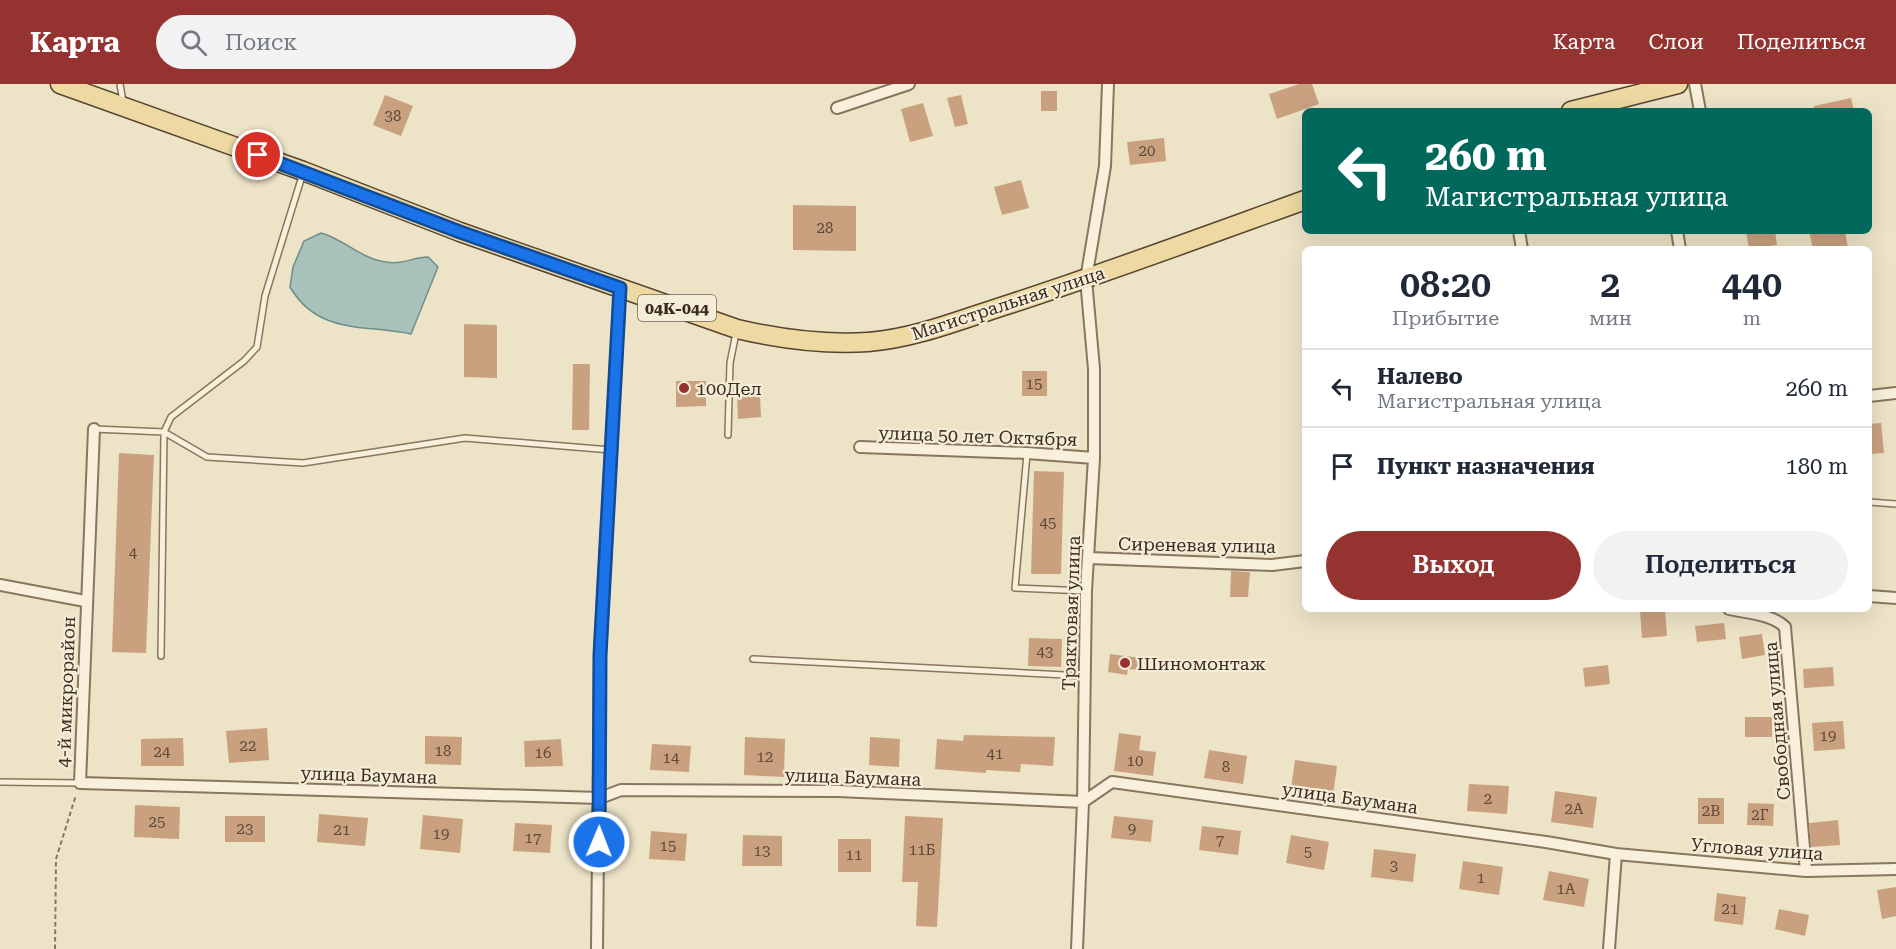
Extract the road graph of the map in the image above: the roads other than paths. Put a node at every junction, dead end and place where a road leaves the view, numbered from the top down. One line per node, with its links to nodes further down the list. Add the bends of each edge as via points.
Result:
1 (60, 84): 7 (main road, Магистральная улица / 04К-044)
2 (120, 84): 7 (lane)
3 (909, 84): 8 (street)
4 (1108, 84): 13 (street, Трактовая улица, via 1105,166)
5 (1678, 84): 9 (main road)
6 (1695, 84): 10 (street)
7 (124, 107): 11 (main road, Магистральная улица / 04К-044)
8 (837, 108)
9 (1583, 108)
10 (1699, 108)
11 (303, 171): 14 (main road, Магистральная улица / 04К-044); 19 (lane, via 268,286 257,347 171,417)
12 (1302, 201): 13 (main road, Магистральная улица / 04К-044)
13 (1086, 279): 15 (main road, Магистральная улица / 04К-044, via 911,336 868,342 815,342); 24 (street, Трактовая улица, via 1094,369)
14 (620, 288): 15 (main road, Магистральная улица / 04К-044); 22 (street)
15 (737, 329): 20 (lane, via 730,363)
16 (1896, 393): 17 (street)
17 (1872, 396)
18 (94, 429): 19 (lane); 33 (street, 4-й микрорайон)
19 (164, 432): 22 (lane, via 207,457 303,462 465,438); 35 (lane)
20 (728, 435)
21 (860, 447): 23 (street, улица 50 лет Октября)
22 (611, 450): 40 (street, via 600,655)
23 (1027, 453): 24 (street, улица 50 лет Октября); 30 (lane, via 1015,588)
24 (1094, 458): 27 (street, Трактовая улица)
25 (1872, 502): 26 (lane)
26 (1896, 504)
27 (1089, 558): 28 (street, Сиреневая улица, via 1272,565); 30 (street, Трактовая улица)
28 (1302, 561)
29 (0, 585): 33 (street, 4-й микрорайон)
30 (1086, 591): 37 (street, Трактовая улица)
31 (1872, 596): 32 (street)
32 (1896, 598)
33 (86, 601): 39 (street, 4-й микрорайон)
34 (1743, 612): 44 (street, Свободная улица, via 1779,621 1785,627)
35 (161, 656)
36 (753, 659): 37 (lane)
37 (1084, 676): 41 (street, Трактовая улица)
38 (0, 782): 39 (lane)
39 (80, 783): 40 (street, улица Баумана)
40 (600, 798): 41 (street, улица Баумана, via 621,790 838,791); 45 (street)
41 (1083, 802): 42 (street, улица Баумана, via 1112,782); 46 (street, Трактовая улица)
42 (1616, 854): 44 (street, Угловая улица); 47 (street)
43 (1896, 869): 44 (street, Угловая улица)
44 (1806, 872)
45 (597, 949)
46 (1077, 949)
47 (1610, 949)

